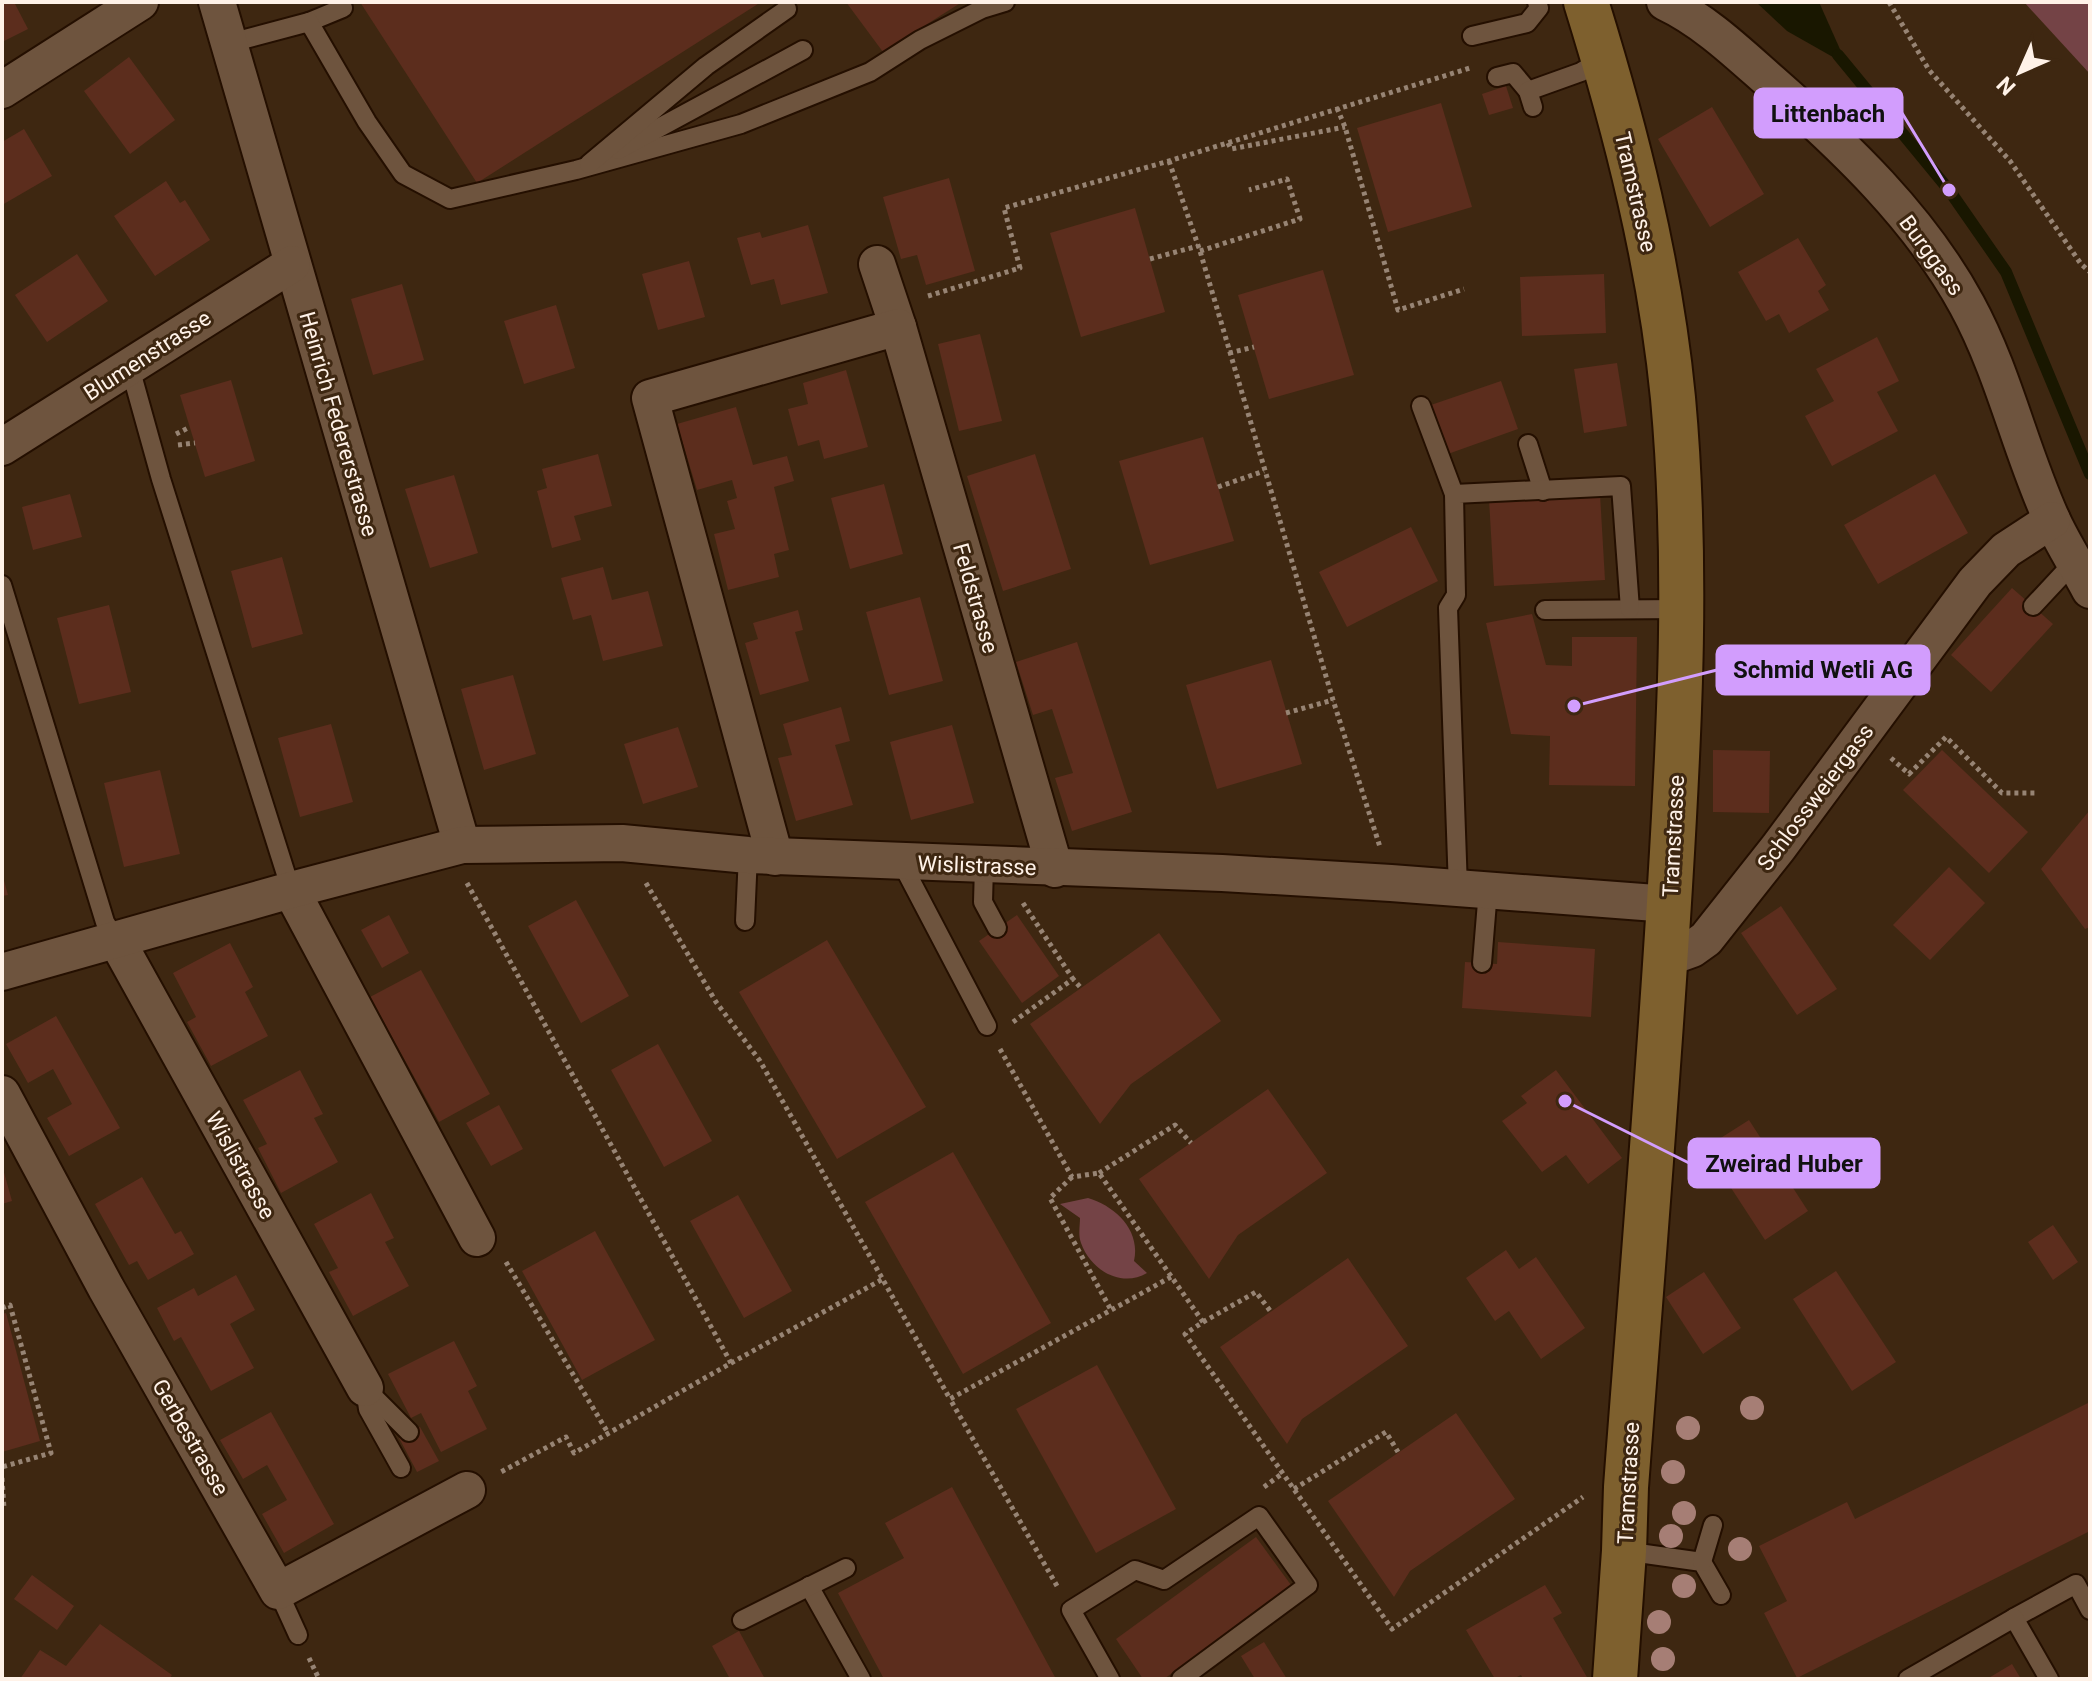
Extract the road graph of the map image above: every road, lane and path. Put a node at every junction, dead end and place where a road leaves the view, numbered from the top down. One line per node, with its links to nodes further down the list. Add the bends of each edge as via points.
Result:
1 (140, 2): 17 (street)
2 (217, 2): 12 (street, Heinrich Federerstrasse)
3 (1005, 2): 22 (lane, via 920,40 870,72 741,124)
4 (1537, 2): 11 (lane, via 1539,8 1527,23)
5 (1586, 2): 14 (main road, Tramstrasse)
6 (1665, 2): 45 (street, Burggass, via 1717,34 1818,123 1884,190 1941,260 1985,342)
7 (1889, 2): 28 (path, via 1929,70 2010,161)
8 (343, 8): 10 (lane)
9 (787, 9): 22 (lane, via 706,66)
10 (309, 22): 12 (lane); 22 (lane, via 403,174 450,199)
11 (1472, 36)
12 (230, 43): 26 (street, Heinrich Federerstrasse)
13 (803, 50): 22 (lane)
14 (1604, 58): 16 (lane, via 1530,99 1513,73); 50 (main road, Tramstrasse, via 1660,298 1673,398)
15 (1483, 64): 18 (path)
16 (1497, 77)
17 (2, 90)
18 (1337, 108): 19 (path); 20 (path)
19 (1345, 127): 20 (path, via 1231,149); 29 (path, via 1398,310)
20 (1228, 143): 21 (path)
21 (1169, 161): 24 (path); 30 (path, via 1004,208 1020,268)
22 (584, 168)
23 (1249, 190): 24 (path, via 1287,179 1300,219)
24 (1199, 249): 25 (path); 32 (path)
25 (1150, 259)
26 (292, 264): 33 (street, Blumenstrasse); 58 (street, Heinrich Federerstrasse)
27 (877, 264): 30 (street, Feldstrasse)
28 (2090, 272)
29 (1464, 289)
30 (895, 317): 57 (street, via 645,384); 61 (street, Feldstrasse)
31 (1254, 347): 32 (path)
32 (1229, 353): 41 (path)
33 (129, 364): 40 (street, Blumenstrasse); 64 (lane)
34 (1421, 406): 44 (lane)
35 (190, 427): 36 (path)
36 (180, 433)
37 (183, 443): 38 (path)
38 (195, 443)
39 (1528, 444): 43 (lane)
40 (2, 447)
41 (1264, 471): 42 (path); 52 (path)
42 (1218, 487)
43 (1543, 491): 44 (lane); 49 (lane, via 1621,486)
44 (1454, 494): 63 (lane, via 1456,595 1448,608)
45 (2052, 520): 46 (street, Burggass); 71 (street, Schlossweiergass, via 2006,550 1975,582 1706,939)
46 (2082, 576): 48 (lane)
47 (2, 585): 68 (lane, via 105,922)
48 (2033, 606)
49 (1630, 609): 50 (lane); 51 (lane)
50 (1683, 609): 65 (main road, Tramstrasse)
51 (1545, 610)
52 (1333, 700): 53 (path); 62 (path)
53 (1286, 713)
54 (1898, 764): 55 (path, via 1909,774 1946,737 2002,793)
55 (2038, 793)
56 (622, 843): 57 (street, Wislistrasse); 58 (street, Wislistrasse); 70 (path)
57 (761, 856): 59 (street, Wislistrasse); 66 (lane)
58 (463, 860): 64 (street, Wislistrasse); 88 (path)
59 (901, 862): 60 (street, Wislistrasse); 76 (lane)
60 (1001, 866): 61 (street, Wislistrasse); 67 (lane, via 983,902); 74 (path)
61 (1055, 869): 62 (street, Wislistrasse)
62 (1391, 883): 63 (street, Wislistrasse)
63 (1473, 889): 65 (street, Wislistrasse); 72 (lane)
64 (291, 890): 68 (street, Wislistrasse); 81 (street)
65 (1669, 904): 71 (main road, Tramstrasse)
66 (745, 921)
67 (997, 928)
68 (117, 941): 73 (street, Wislistrasse); 89 (street, Wislistrasse)
69 (696, 951): 70 (path)
70 (688, 956): 83 (path, via 760,1061)
71 (1667, 958): 102 (main road, Tramstrasse)
72 (1482, 963)
73 (2, 972)
74 (1073, 979): 75 (path); 76 (path)
75 (1081, 988)
76 (990, 1031): 80 (path)
77 (2, 1094): 106 (street, Gerbestrasse)
78 (1191, 1143): 79 (path, via 1175,1125)
79 (1099, 1173): 80 (path); 82 (path)
80 (1072, 1177): 85 (path, via 1050,1198)
81 (477, 1238): 92 (path, via 490,1234)
82 (1171, 1277): 85 (path); 87 (path)
83 (883, 1279): 88 (path); 90 (path)
84 (2, 1308): 94 (path, via 10,1305 51,1453)
85 (1111, 1310): 90 (path)
86 (1271, 1312): 87 (path, via 1256,1292)
87 (1203, 1322): 97 (path, via 1185,1334)
88 (731, 1363): 92 (path)
89 (365, 1388): 91 (lane); 95 (lane, via 368,1409)
90 (950, 1399): 108 (path)
91 (409, 1432)
92 (608, 1433): 98 (path, via 574,1453 566,1437)
93 (1398, 1452): 97 (path, via 1386,1432)
94 (2, 1467)
95 (401, 1468)
96 (2, 1478): 100 (path)
97 (1294, 1489): 99 (path, via 1392,1629)
98 (467, 1490): 106 (street)
99 (1588, 1494)
100 (4, 1509)
101 (1713, 1525): 103 (lane)
102 (1624, 1551): 103 (lane); 116 (main road, Tramstrasse)
103 (1702, 1562): 107 (lane)
104 (846, 1568): 105 (lane)
105 (809, 1586): 111 (lane); 113 (lane)
106 (278, 1591): 112 (lane)
107 (1721, 1595)
108 (1071, 1610): 114 (lane); 115 (lane, via 1135,1570 1164,1580 1259,1516 1308,1585)
109 (2090, 1610): 110 (lane, via 2076,1584)
110 (2014, 1618): 117 (lane); 118 (lane)
111 (742, 1620)
112 (298, 1635)
113 (861, 1679)
114 (1110, 1679)
115 (1181, 1679)
116 (1615, 1679)
117 (1908, 1679)
118 (2049, 1679)

